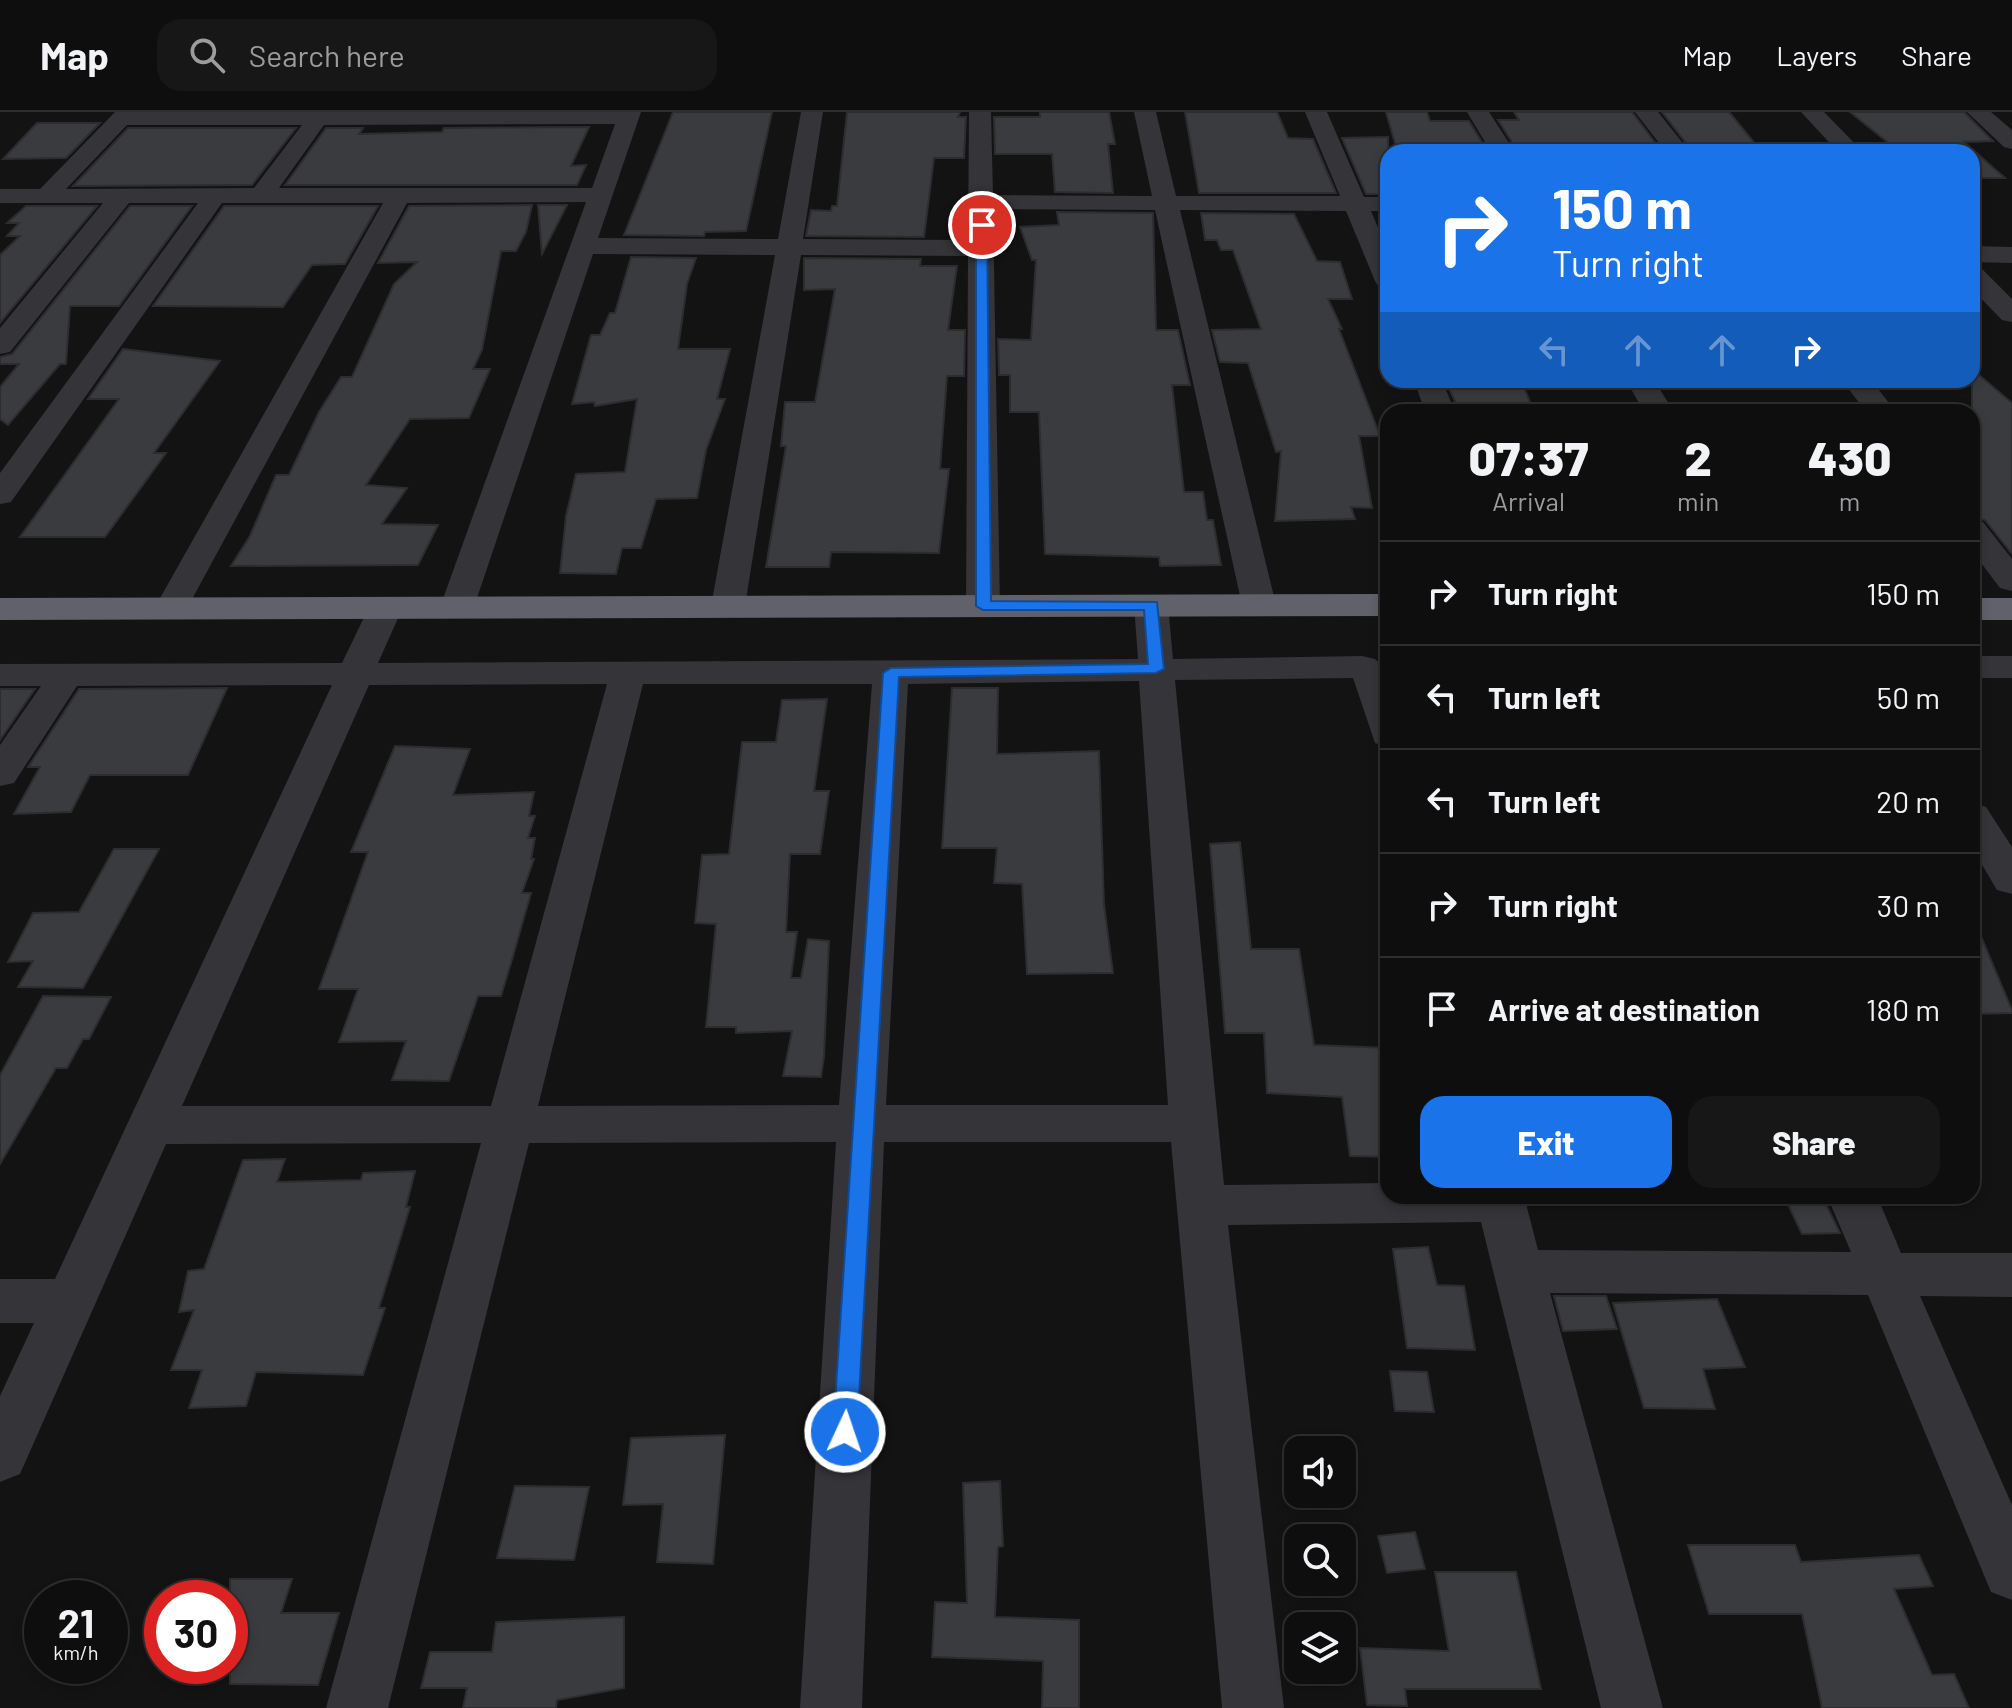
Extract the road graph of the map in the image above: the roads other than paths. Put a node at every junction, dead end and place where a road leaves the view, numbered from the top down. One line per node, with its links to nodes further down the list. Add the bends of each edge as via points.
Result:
1 (812, 112): 29 (street)
2 (980, 112): 24 (street)
3 (1145, 112): 25 (street)
4 (1316, 112): 26 (street)
5 (1478, 112): 14 (street)
6 (1646, 112): 15 (street)
7 (1812, 112): 16 (street)
8 (1978, 112): 13 (street)
9 (510, 114): 11 (street); 12 (street)
10 (124, 115): 11 (street); 20 (street)
11 (320, 115): 23 (street)
12 (629, 115): 18 (street)
13 (2012, 142)
14 (1498, 144)
15 (1672, 144)
16 (1843, 144)
17 (399, 195): 18 (street); 23 (street); 47 (street)
18 (601, 195): 28 (street)
19 (0, 196): 20 (street)
20 (46, 196): 21 (street)
21 (122, 196): 22 (street); 36 (street)
22 (215, 196): 23 (street); 39 (street)
23 (261, 196)
24 (983, 202): 25 (street); 30 (street)
25 (1168, 203): 26 (street); 43 (street)
26 (1357, 204): 27 (street); 33 (street)
27 (1380, 204)
28 (584, 246): 29 (street); 49 (street)
29 (792, 247): 30 (street); 45 (street)
30 (981, 248): 46 (street)
31 (1980, 254): 32 (street)
32 (2012, 255)
33 (1380, 261)
34 (1980, 282): 35 (street)
35 (2012, 314)
36 (0, 346)
37 (1862, 388): 38 (street)
38 (1875, 404)
39 (0, 495)
40 (1980, 539): 41 (street)
41 (2012, 581)
42 (1151, 605): 43 (highway); 46 (highway); 55 (street)
43 (1259, 605): 44 (highway)
44 (1380, 605)
45 (728, 606): 46 (highway); 49 (highway)
46 (983, 606)
47 (172, 607): 48 (highway); 50 (highway)
48 (386, 607): 49 (highway); 56 (street)
49 (457, 607)
50 (0, 609)
51 (1980, 609): 52 (highway)
52 (2012, 609)
53 (1980, 667): 54 (street)
54 (2012, 667)
55 (1156, 669): 58 (street); 61 (street, via 1362,667 1374,677); 65 (street)
56 (355, 673): 57 (street); 60 (street); 66 (street)
57 (628, 673): 58 (street); 67 (street)
58 (891, 673): 68 (street)
59 (0, 675): 60 (street)
60 (66, 675): 62 (street)
61 (1380, 702)
62 (0, 774)
63 (1980, 829): 64 (street)
64 (2012, 880)
65 (1193, 1123): 68 (street); 72 (street)
66 (148, 1125): 67 (street); 77 (street)
67 (508, 1126): 68 (street); 80 (street)
68 (861, 1126): 81 (street)
69 (1380, 1201): 72 (street)
70 (1501, 1204): 73 (street)
71 (1855, 1204): 74 (street)
72 (1201, 1205): 82 (street)
73 (1520, 1271): 74 (street); 83 (street)
74 (1884, 1274): 75 (street); 79 (street)
75 (2012, 1275)
76 (0, 1301): 77 (street)
77 (72, 1301): 78 (street)
78 (0, 1456)
79 (2012, 1572)
80 (357, 1708)
81 (831, 1708)
82 (1253, 1708)
83 (1632, 1708)

